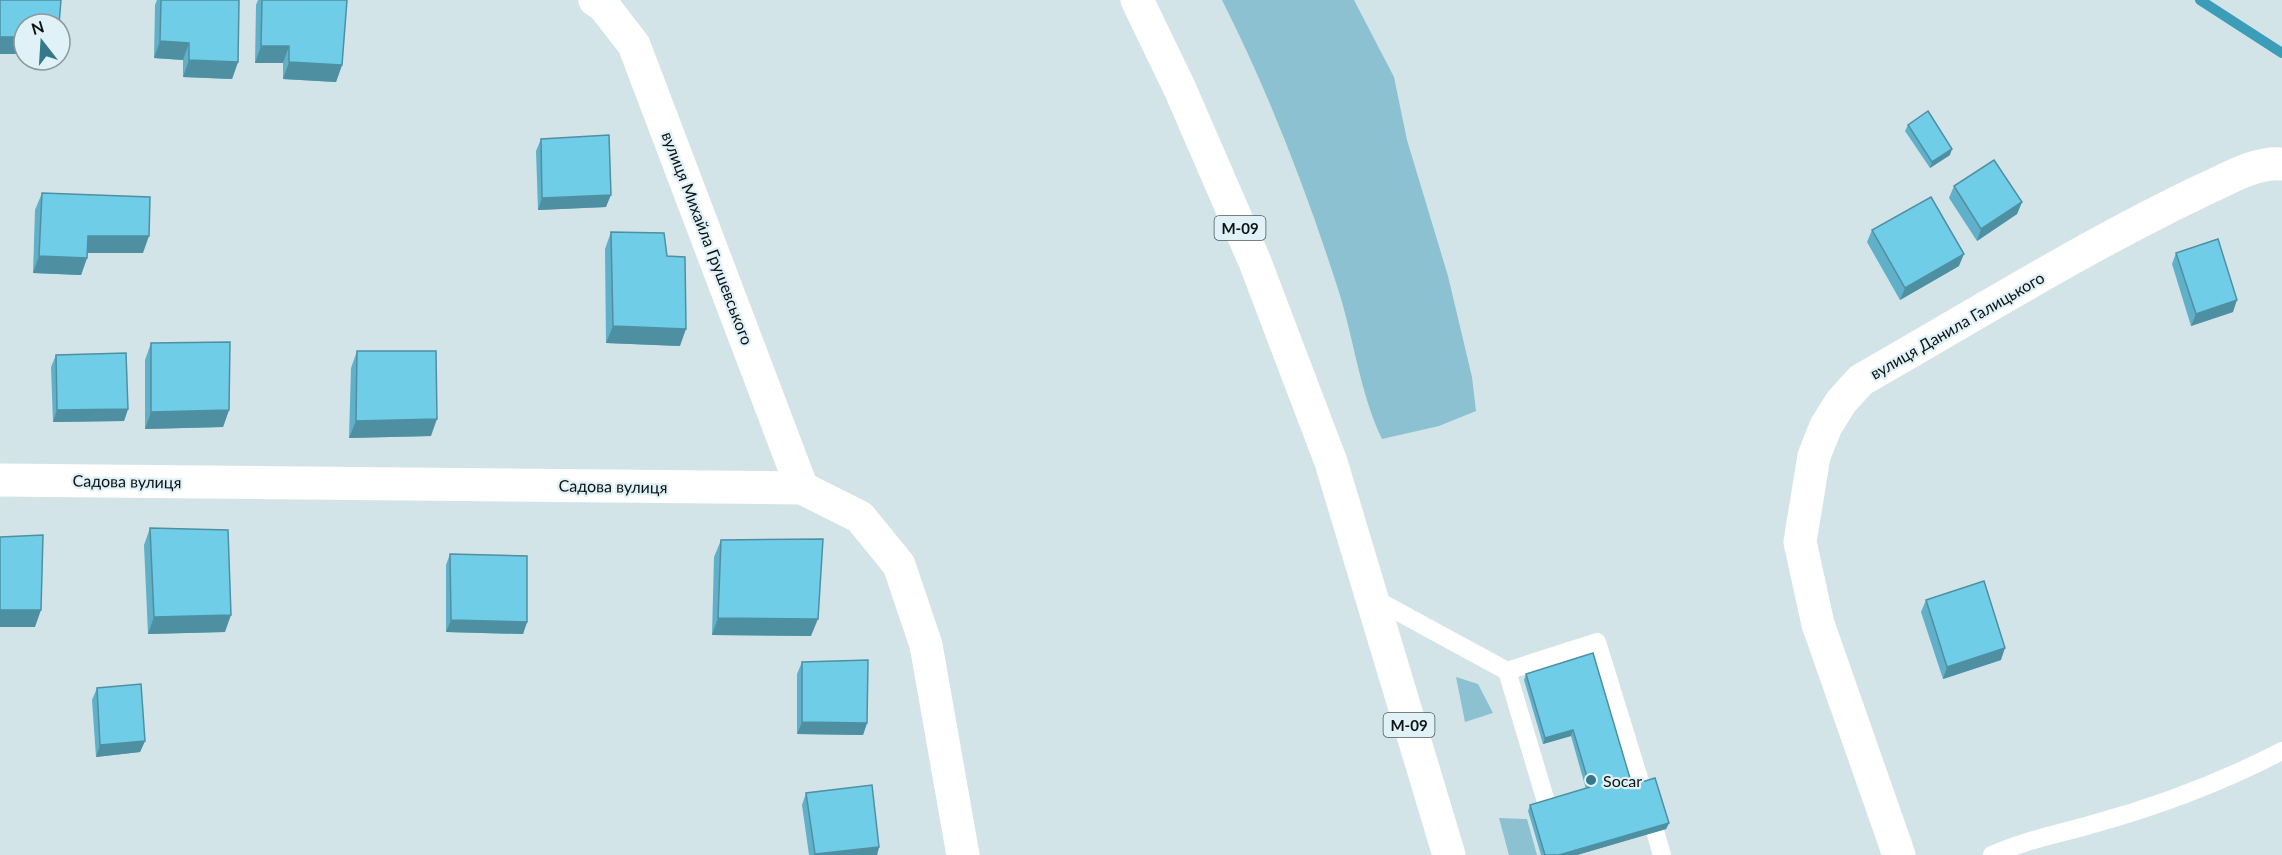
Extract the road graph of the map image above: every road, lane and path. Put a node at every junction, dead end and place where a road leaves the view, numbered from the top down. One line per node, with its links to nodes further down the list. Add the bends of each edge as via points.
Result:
1 (594, 0): 5 (main road, вулиця Михайла Грушевського, via 603,5 634,45)
2 (1137, 0): 6 (main road, М-09, via 1255,262 1331,462)
3 (2282, 164): 15 (main road, вулиця Данила Галицького, via 2271,162 2176,203 1861,380 1826,426 1814,456 1800,542 1806,578 1818,624)
4 (0, 480): 5 (main road, Садова вулиця)
5 (802, 488): 12 (main road, Садова вулиця, via 860,517 899,565 926,645)
6 (1369, 596): 7 (lane); 13 (main road, М-09)
7 (1507, 671): 9 (lane, via 1597,642); 10 (lane)
8 (2282, 751): 16 (lane, via 2169,801 2033,839)
9 (1642, 788)
10 (1547, 805)
11 (1655, 831): 14 (lane)
12 (963, 855)
13 (1449, 855)
14 (1662, 855)
15 (1899, 855)
16 (1992, 855)

